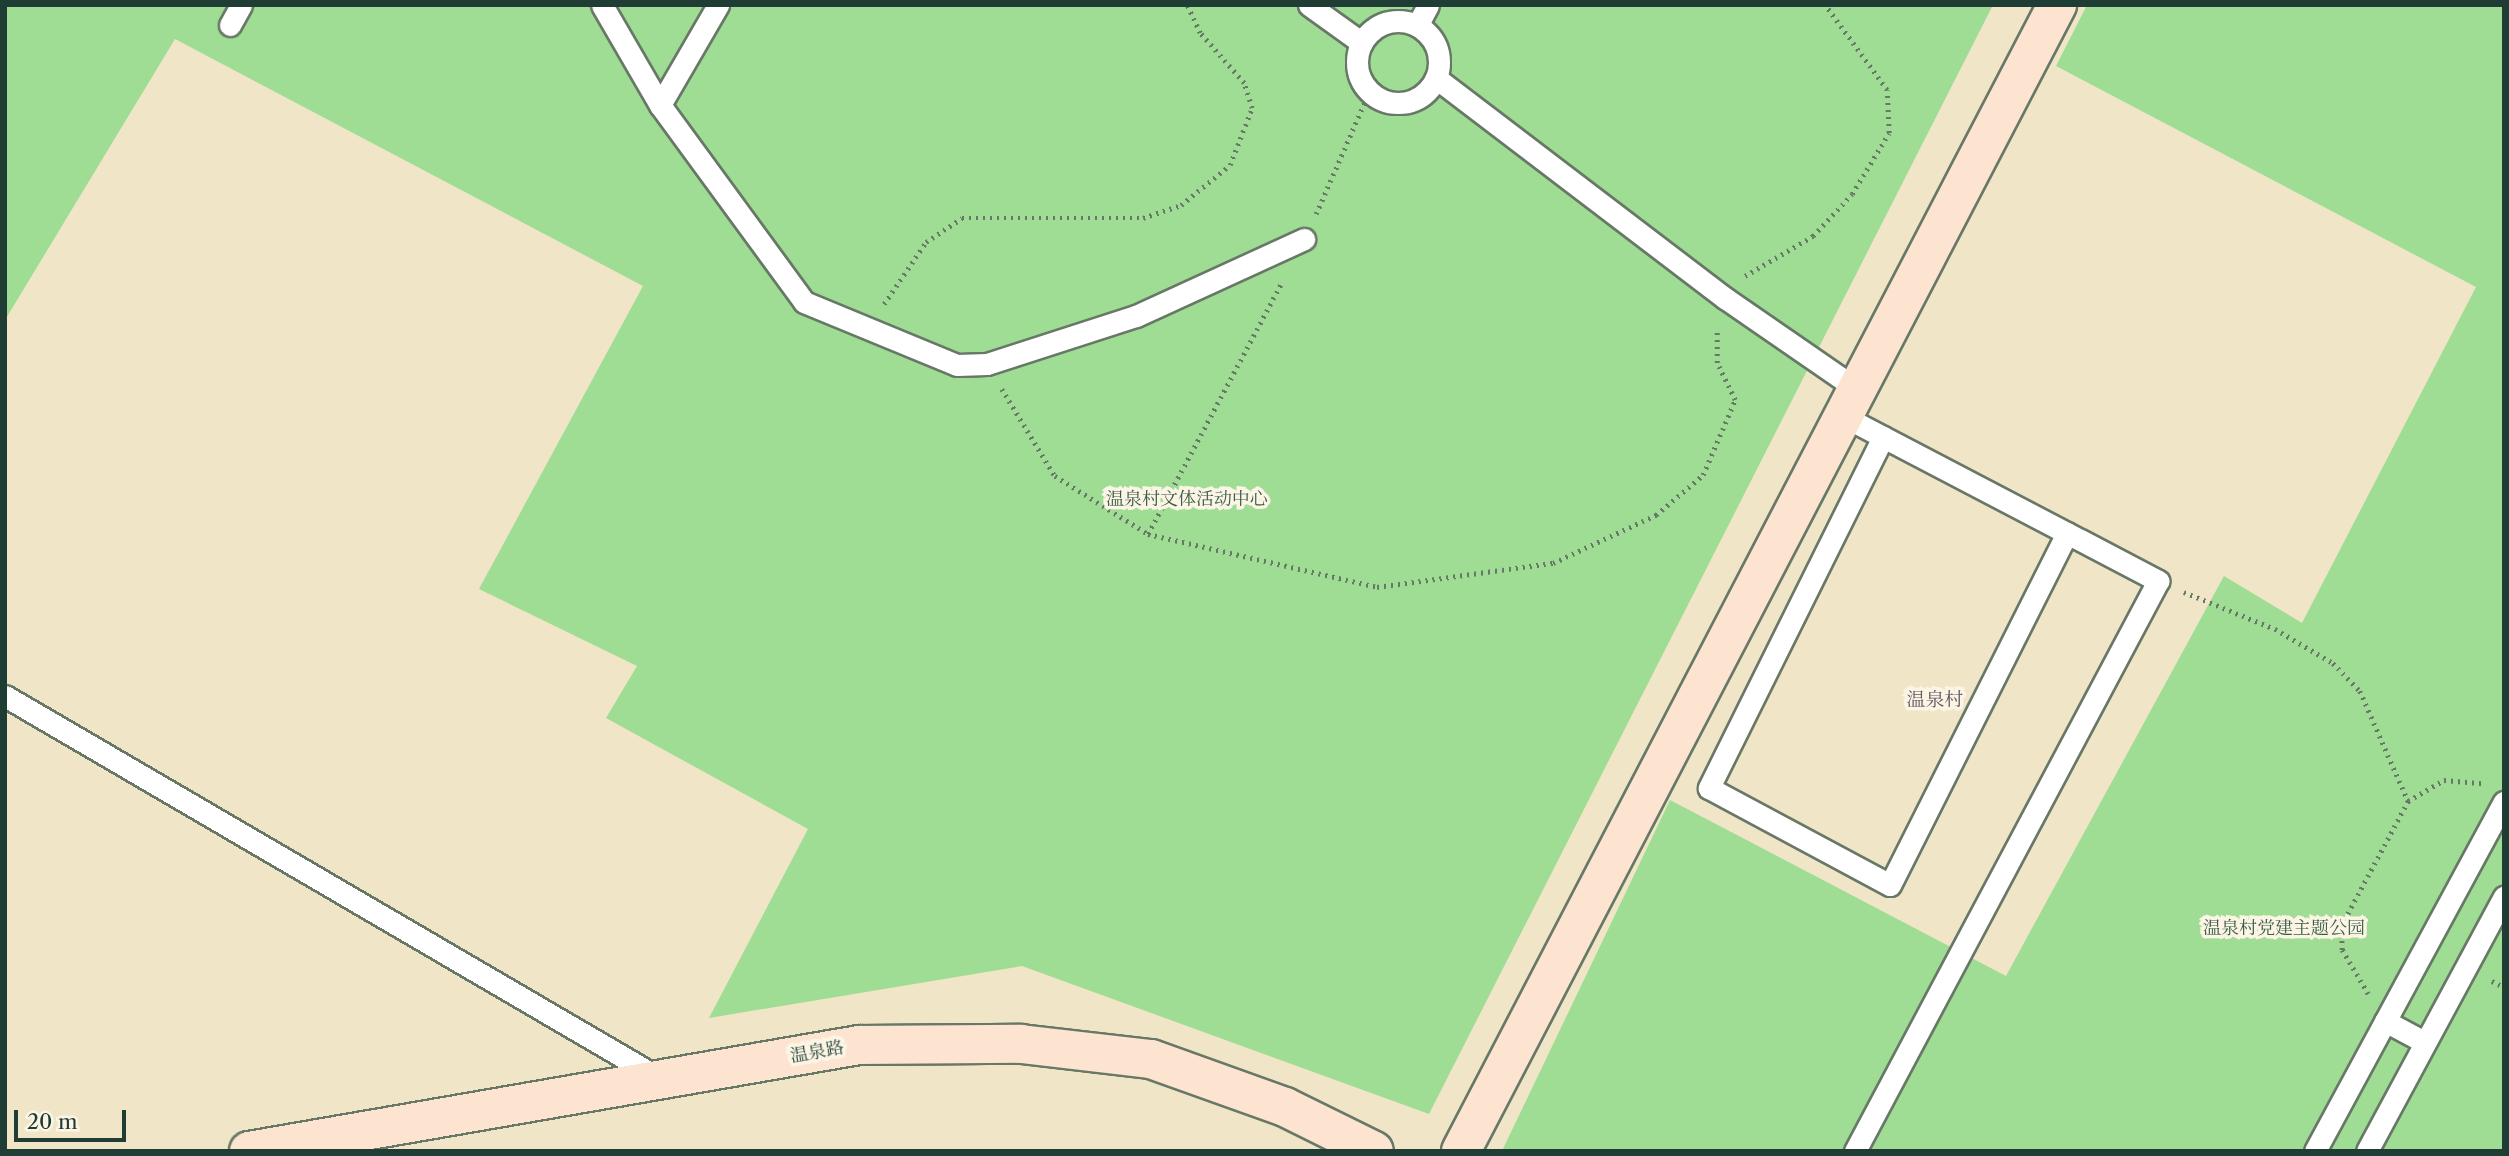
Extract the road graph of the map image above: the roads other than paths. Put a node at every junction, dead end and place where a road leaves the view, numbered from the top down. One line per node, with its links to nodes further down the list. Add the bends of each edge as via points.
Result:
1 (241, 5): 7 (lane)
2 (602, 5): 10 (lane)
3 (718, 5): 10 (lane)
4 (1309, 5): 8 (lane)
5 (2057, 5): 12 (street)
6 (1423, 15): 8 (lane, via 1384,23); 9 (lane, via 1439,51)
7 (230, 25)
8 (1363, 43): 9 (lane, via 1356,68 1369,92 1407,103)
9 (1436, 78): 12 (lane, via 1725,298)
10 (660, 105): 11 (lane, via 804,302 957,365 987,364 1136,316)
11 (1304, 239)
12 (1850, 402): 13 (lane); 23 (street)
13 (1883, 437): 14 (lane); 14 (lane, via 1709,788 1890,885)
14 (2067, 533): 24 (lane, via 2158,581)
15 (5, 696): 20 (lane)
16 (2504, 802): 18 (lane)
17 (2504, 897): 19 (lane)
18 (2385, 1021): 19 (lane); 25 (lane)
19 (2424, 1042): 26 (lane)
20 (662, 1079): 21 (street, 温泉路); 22 (street, 温泉路, via 859,1045 1021,1044 1151,1059 1285,1107)
21 (249, 1151)
22 (1374, 1151)
23 (1461, 1151)
24 (1855, 1151)
25 (2315, 1151)
26 (2367, 1151)

